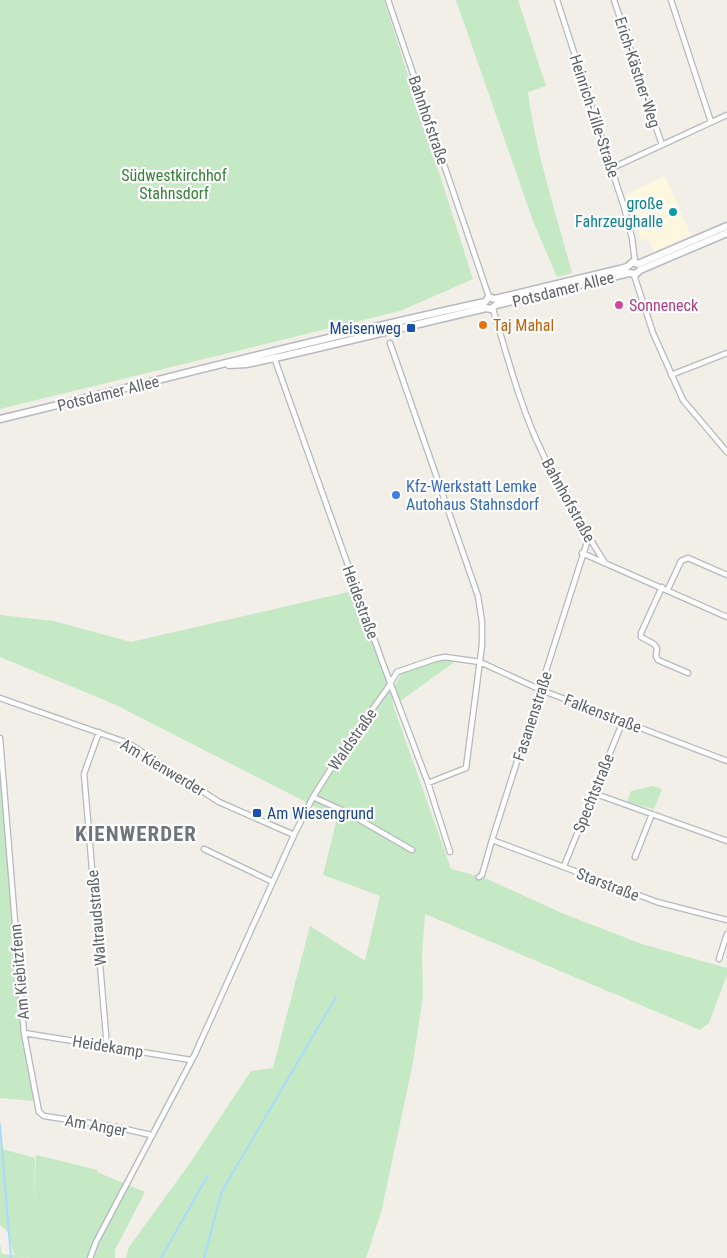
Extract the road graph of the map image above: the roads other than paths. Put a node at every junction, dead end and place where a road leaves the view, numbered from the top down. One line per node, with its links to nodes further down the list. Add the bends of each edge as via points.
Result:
1 (388, 0): 12 (street, Bahnhofstraße)
2 (556, 0): 8 (street, Heinrich-Zille-Straße)
3 (614, 0): 7 (street, Erich-Kästner-Weg)
4 (671, 0): 6 (street)
5 (727, 115): 6 (street)
6 (711, 122): 7 (street)
7 (662, 145): 8 (street)
8 (612, 168): 11 (street, Heinrich-Zille-Straße, via 632,238)
9 (727, 226): 11 (street, Potsdamer Allee)
10 (727, 233): 11 (street, Potsdamer Allee)
11 (634, 268): 12 (street, Potsdamer Allee); 16 (street, Heinrich-Zille-Straße, via 653,333)
12 (491, 303): 15 (street, Potsdamer Allee); 19 (street, Bahnhofstraße, via 532,429)
13 (390, 343): 26 (street, via 478,596 482,622)
14 (727, 353): 16 (street)
15 (274, 354): 17 (street, Potsdamer Allee, via 246,364 215,367); 28 (street, Heidestraße)
16 (671, 375): 18 (street, Heinrich-Zille-Straße, via 683,400)
17 (0, 419)
18 (727, 452)
19 (589, 536): 20 (street, Fasanenstraße); 21 (street, Bahnhofstraße)
20 (582, 553): 21 (street); 29 (street, Fasanenstraße)
21 (605, 562): 23 (street)
22 (727, 575): 24 (street, via 684,558)
23 (662, 587): 24 (street); 27 (street, via 641,637 657,648 658,660)
24 (668, 589): 25 (street)
25 (727, 617)
26 (480, 662): 28 (street, Falkenstraße, via 445,657 435,659 397,672); 29 (street, Falkenstraße); 35 (street, via 466,768)
27 (688, 672)
28 (390, 682): 35 (street, Heidestraße); 37 (street, Waldstraße)
29 (541, 690): 31 (street, Falkenstraße); 40 (street, Fasanenstraße)
30 (0, 698): 32 (street, Am Kienwerder)
31 (623, 721): 34 (street, Falkenstraße); 36 (street, Spechtstraße)
32 (99, 732): 39 (street, Am Kienwerder, via 128,743 219,802); 53 (street, Waltraudstraße, via 84,774)
33 (0, 738): 52 (street, Am Kiebitzfenn)
34 (727, 761)
35 (428, 783): 44 (street, Heidestraße)
36 (593, 792): 38 (street); 46 (street, Spechtstraße)
37 (313, 797): 39 (street); 43 (street)
38 (652, 814): 41 (street); 45 (street)
39 (294, 835): 48 (street)
40 (492, 840): 46 (street, Starstraße); 47 (street, Fasanenstraße)
41 (727, 841)
42 (204, 849): 48 (street)
43 (412, 850)
44 (450, 852)
45 (635, 857)
46 (564, 866): 49 (street, Starstraße, via 657,902)
47 (479, 877)
48 (273, 882): 54 (street)
49 (727, 920)
50 (727, 934): 51 (street)
51 (719, 959)
52 (24, 1034): 53 (street, Heidekamp); 55 (street, Am Kiebitzfenn)
53 (107, 1047): 54 (street, Heidekamp)
54 (191, 1060): 56 (street)
55 (40, 1114): 56 (street, Am Anger)
56 (151, 1135): 57 (street)
57 (90, 1258)

